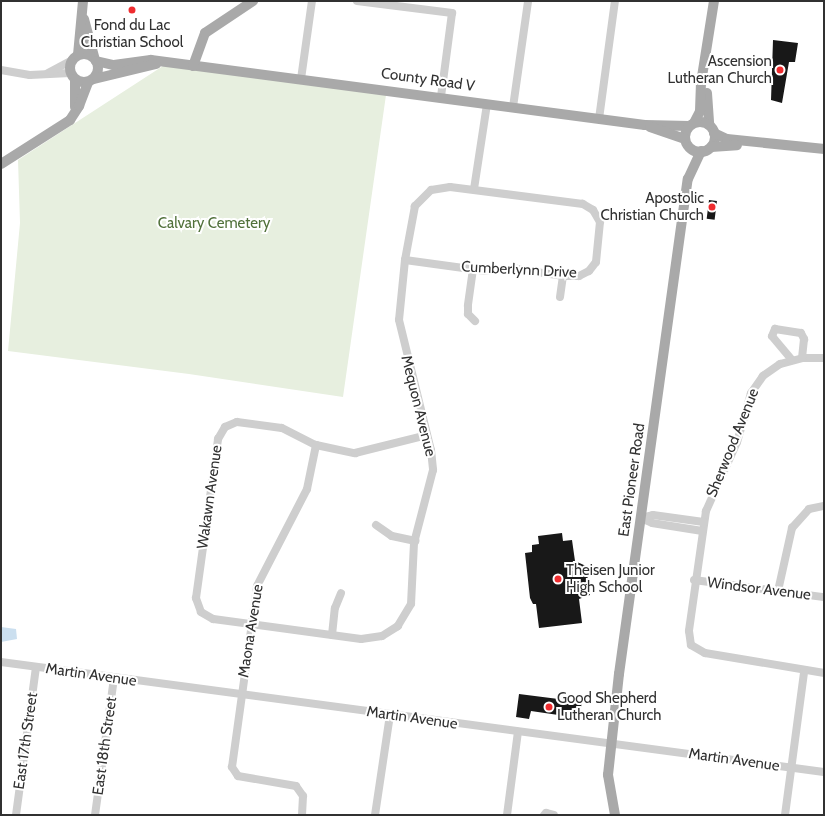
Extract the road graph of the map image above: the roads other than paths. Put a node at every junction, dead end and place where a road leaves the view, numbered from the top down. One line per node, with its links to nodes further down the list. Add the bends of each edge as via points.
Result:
1 (253, 1): 12 (main road, via 205,33)
2 (312, 1): 16 (street)
3 (358, 1): 18 (street, via 452,13)
4 (528, 1): 20 (street)
5 (615, 1): 22 (street)
6 (714, 1): 8 (main road)
7 (82, 5): 9 (main road); 10 (main road)
8 (705, 53): 23 (main road, via 700,111); 25 (main road)
9 (75, 58): 10 (main road, via 86,54); 14 (street); 15 (main road)
10 (95, 59): 11 (main road, County Road V, via 114,65 151,60); 17 (main road, via 99,68)
11 (161, 62): 12 (main road, County Road V); 17 (main road)
12 (193, 66): 16 (main road, County Road V)
13 (1, 70): 14 (street, via 28,75)
14 (48, 73): 15 (street)
15 (73, 76): 17 (main road); 21 (main road)
16 (301, 79): 18 (main road, County Road V)
17 (91, 80): 21 (main road)
18 (441, 98): 19 (main road, County Road V)
19 (487, 104): 20 (main road, County Road V); 33 (street)
20 (513, 107): 22 (main road, County Road V)
21 (76, 109): 31 (main road, via 70,120)
22 (599, 119): 24 (main road, County Road V)
23 (691, 124): 24 (main road, County Road V); 25 (main road, County Road V); 27 (main road)
24 (645, 125): 27 (main road)
25 (712, 129): 26 (main road, via 727,139); 28 (main road)
26 (763, 142): 28 (main road); 29 (main road)
27 (687, 143): 30 (main road); 32 (main road)
28 (711, 147): 30 (main road)
29 (824, 148)
30 (701, 151): 32 (main road, East Pioneer Road)
31 (1, 164)
32 (688, 179): 45 (main road, East Pioneer Road)
33 (474, 189): 34 (street, Mequon Avenue, via 442,187 422,197 412,213); 36 (street, Cumberlynn Drive, via 583,204 594,210 601,226 596,262 584,274)
34 (405, 260): 35 (street, Cumberlynn Drive); 42 (street, Mequon Avenue, via 400,301 400,331)
35 (473, 269): 36 (street, Cumberlynn Drive, via 521,269); 38 (street, via 468,314)
36 (562, 276): 37 (street)
37 (560, 297)
38 (475, 321)
39 (802, 358): 40 (street, Sherwood Avenue); 41 (street, Sherwood Avenue); 41 (street, via 804,339 801,333 775,329 772,336)
40 (824, 358)
41 (792, 360): 46 (street, Sherwood Avenue, via 767,373 751,393 737,442 711,498)
42 (427, 435): 43 (street, Wakawn Avenue, via 358,453); 49 (street, Mequon Avenue, via 433,457 432,479)
43 (316, 445): 54 (street, Maona Avenue, via 307,490 261,575); 54 (street, Wakawn Avenue, via 288,430 240,422 227,425 219,434 197,602 201,612 209,618)
44 (823, 506): 51 (street, via 809,509 792,528)
45 (641, 518): 46 (street, via 653,515); 48 (street, via 652,523); 64 (main road, East Pioneer Road)
46 (704, 522): 48 (street, Sherwood Avenue)
47 (376, 525): 49 (street, via 392,536)
48 (702, 531): 50 (street, Sherwood Avenue)
49 (415, 541): 55 (street, Mequon Avenue, via 412,600 402,622 389,633 374,638)
50 (694, 580): 51 (street, Windsor Avenue); 58 (street, Sherwood Avenue, via 689,619 690,643 705,653)
51 (778, 591): 53 (street, Windsor Avenue)
52 (341, 593): 55 (street, via 335,608)
53 (824, 597)
54 (251, 624): 55 (street, Mequon Avenue); 61 (street, Maona Avenue)
55 (332, 635)
56 (1, 662): 57 (street, Martin Avenue)
57 (36, 667): 60 (street, Martin Avenue); 67 (street, East 17th Street)
58 (804, 672): 59 (street); 65 (street)
59 (824, 673)
60 (114, 678): 61 (street, Martin Avenue); 68 (street, East 18th Street)
61 (242, 695): 62 (street, Martin Avenue); 69 (street, Maona Avenue, via 232,767 235,774 296,786 304,797)
62 (390, 715): 63 (street, Martin Avenue); 70 (street)
63 (518, 732): 64 (street, Martin Avenue); 71 (street)
64 (610, 743): 65 (street, Martin Avenue); 74 (main road, East Pioneer Road, via 608,785)
65 (791, 768): 66 (street, Martin Avenue); 75 (street)
66 (824, 772)
67 (16, 815)
68 (95, 815)
69 (302, 815)
70 (376, 815)
71 (507, 815)
72 (544, 815): 73 (street)
73 (554, 815)
74 (614, 815)
75 (784, 815)

